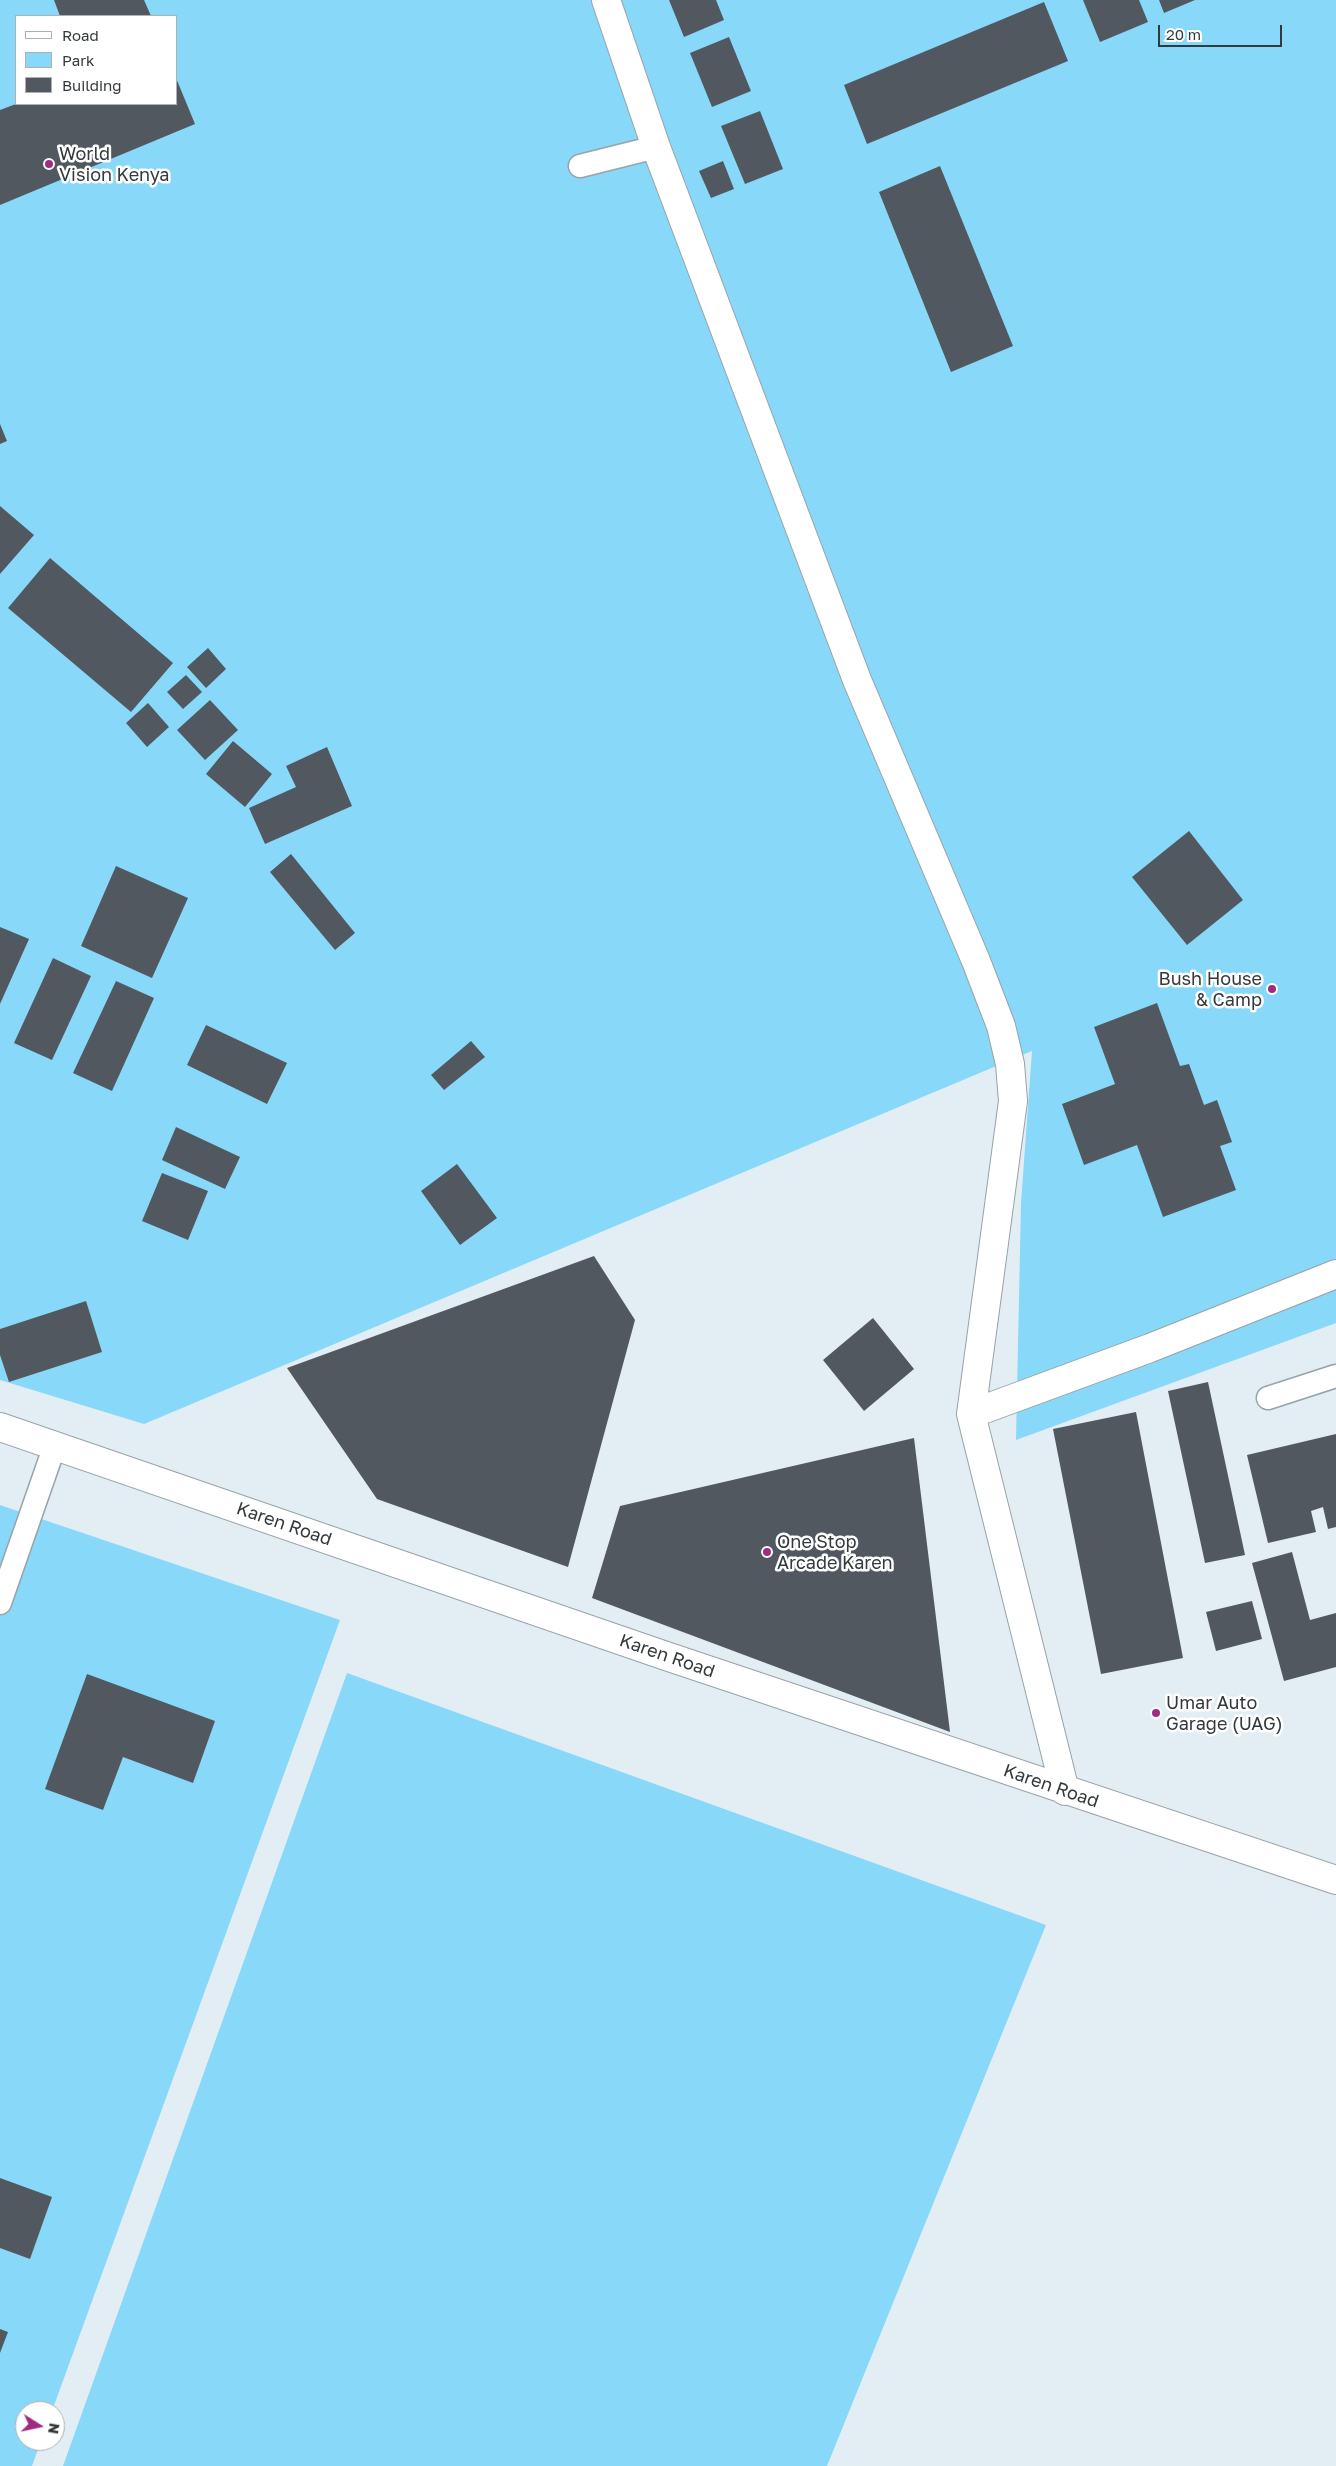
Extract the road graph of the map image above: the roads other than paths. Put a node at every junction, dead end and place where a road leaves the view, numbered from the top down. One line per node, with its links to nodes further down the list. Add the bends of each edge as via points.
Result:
1 (606, 0): 2 (street)
2 (656, 147): 3 (lane); 7 (street, via 857,680 1001,1026 1010,1064 1012,1102)
3 (580, 166)
4 (1336, 1274): 7 (street)
5 (1336, 1376): 6 (lane)
6 (1268, 1398)
7 (971, 1414): 11 (street)
8 (0, 1427): 9 (street, Karen Road)
9 (55, 1445): 10 (lane); 11 (street, Karen Road)
10 (0, 1603)
11 (1065, 1791): 12 (street, Karen Road)
12 (1336, 1880)

